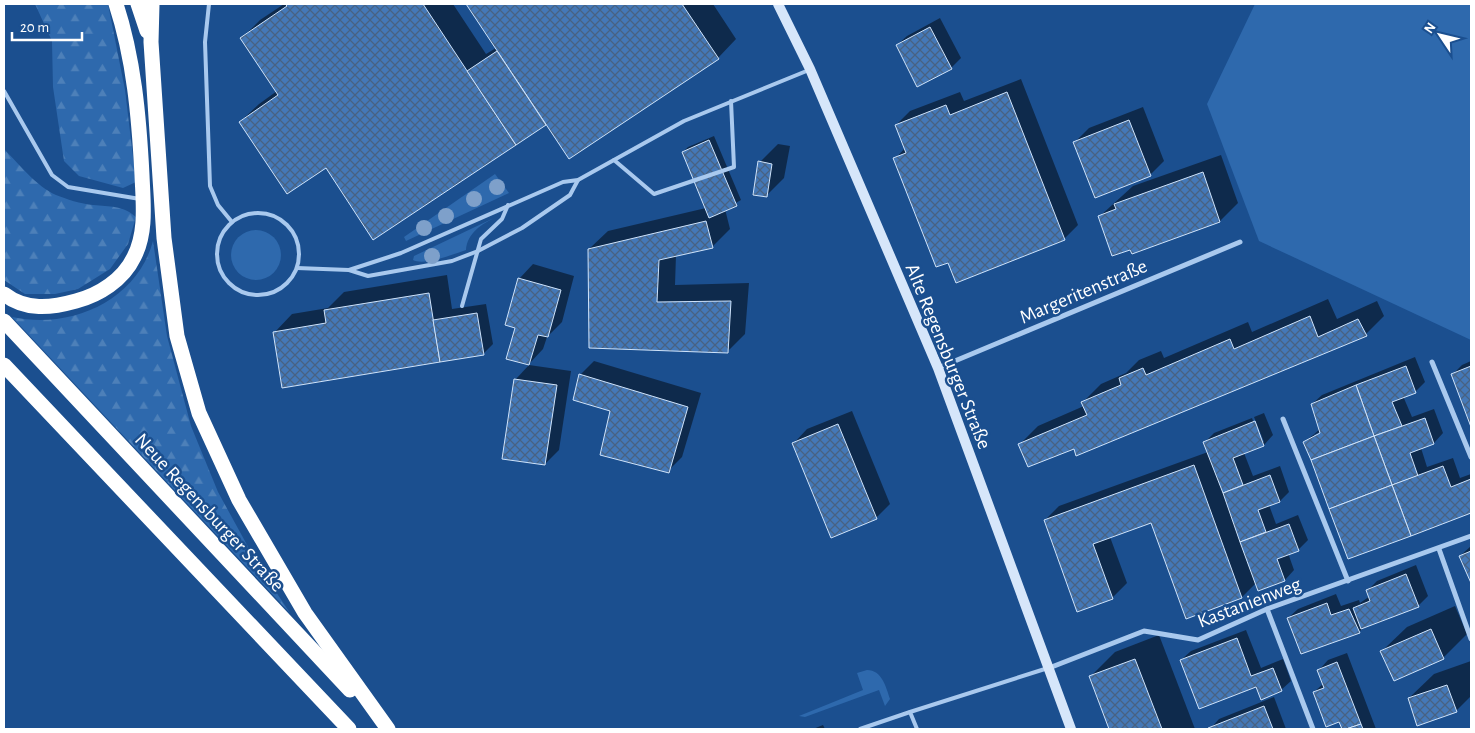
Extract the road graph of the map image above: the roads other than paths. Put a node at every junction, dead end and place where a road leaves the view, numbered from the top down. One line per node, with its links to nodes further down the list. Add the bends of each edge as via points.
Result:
1 (116, 4): 12 (highway, via 126,34 139,118)
2 (138, 4): 6 (highway)
3 (152, 4): 6 (highway)
4 (209, 4): 14 (lane, via 204,42 210,186 218,205)
5 (778, 4): 7 (street, Alte Regensburger Straße)
6 (151, 42): 35 (highway, via 164,238 177,336 199,413 239,500 305,613)
7 (810, 69): 9 (lane); 24 (street, Alte Regensburger Straße)
8 (4, 91): 12 (lane, via 52,175 68,187)
9 (731, 101): 10 (lane, via 684,121); 10 (lane, via 734,167 654,194)
10 (614, 160): 11 (lane)
11 (578, 180): 13 (lane, via 563,182); 16 (lane, via 570,195 522,228)
12 (142, 199): 19 (highway, via 143,225 135,257 120,278 89,298 46,308 14,302)
13 (508, 205): 16 (lane, via 502,219 481,239); 18 (lane, via 401,253)
14 (232, 222): 17 (lane, via 258,213 284,222 298,246); 17 (lane, via 218,243 217,256 222,274 234,288 245,294 271,294 282,288)
15 (1240, 242): 24 (street, Margeritenstraße)
16 (478, 250): 18 (lane, via 452,261 368,276); 20 (lane)
17 (297, 268): 18 (lane)
18 (349, 270)
19 (4, 294)
20 (462, 306)
21 (4, 321): 35 (highway, Neue Regensburger Straße)
22 (1432, 362): 26 (street)
23 (4, 365): 34 (highway)
24 (938, 368): 32 (street, Alte Regensburger Straße)
25 (1284, 419): 29 (street)
26 (1471, 457)
27 (1471, 536): 28 (street, Kastanienweg)
28 (1439, 549): 29 (street, Kastanienweg); 31 (street)
29 (1348, 581): 30 (street, Kastanienweg)
30 (1267, 609): 32 (street, Kastanienweg, via 1198,640 1144,631); 39 (street)
31 (1471, 640)
32 (1048, 668): 33 (lane); 38 (street, Alte Regensburger Straße)
33 (910, 712): 36 (lane); 37 (lane)
34 (348, 729)
35 (388, 729)
36 (860, 729)
37 (917, 729)
38 (1071, 729)
39 (1313, 729)

